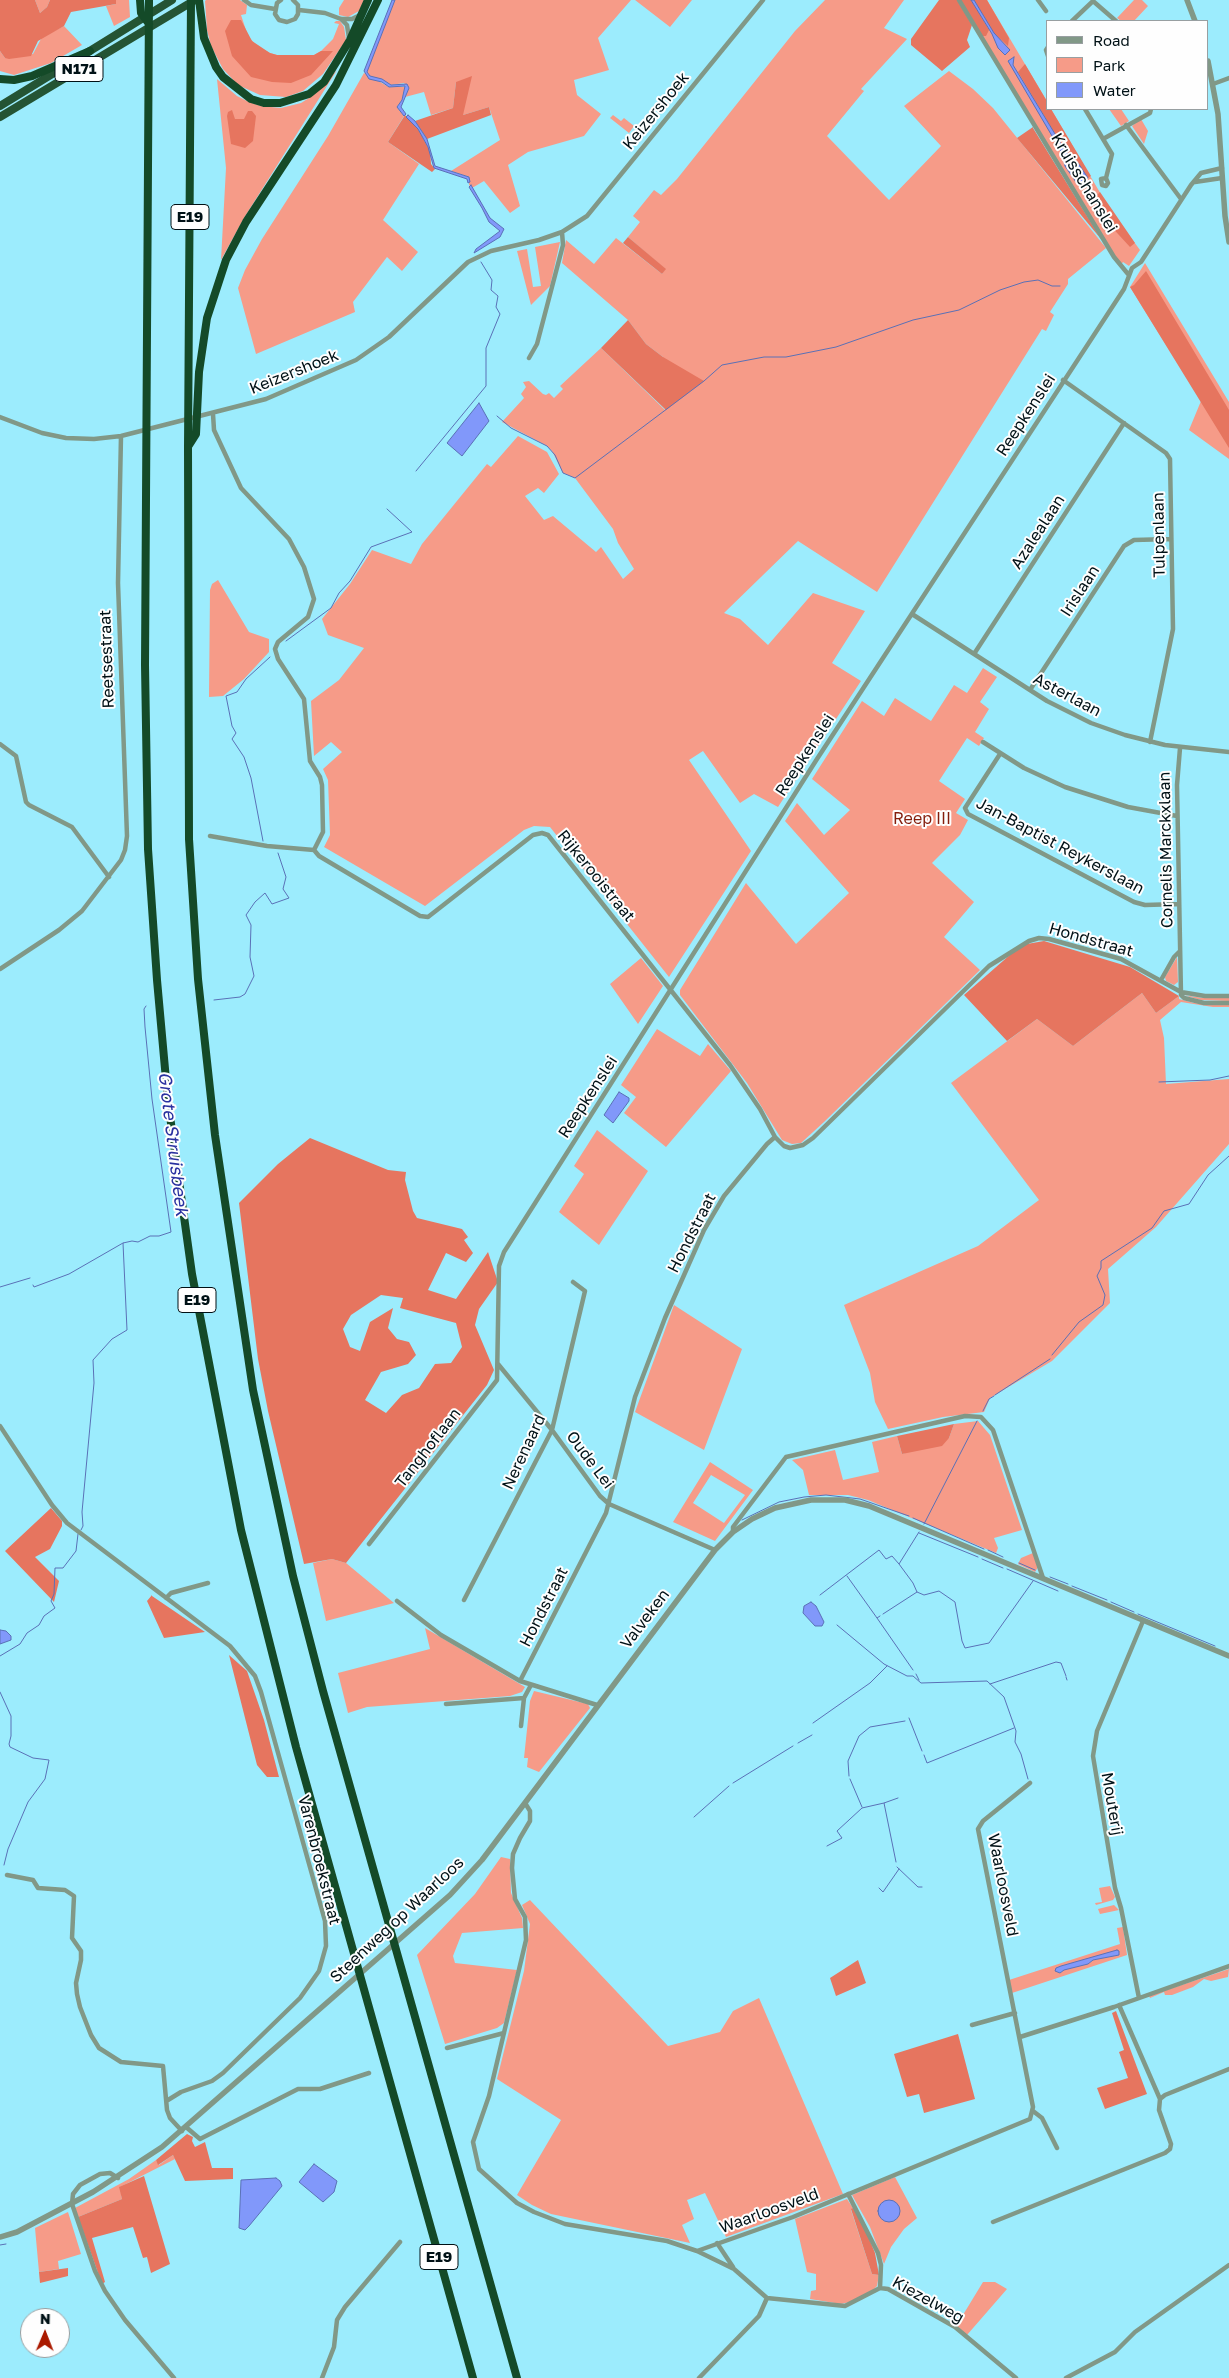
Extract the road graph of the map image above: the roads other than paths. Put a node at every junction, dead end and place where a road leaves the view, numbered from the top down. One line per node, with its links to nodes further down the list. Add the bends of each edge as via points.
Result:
1 (140, 0): 24 (highway, via 142,13)
2 (149, 0): 24 (highway, E19)
3 (172, 0): 26 (highway, N171)
4 (191, 0): 47 (highway, E19)
5 (195, 0): 34 (highway, N171)
6 (199, 0): 25 (highway, via 208,50 223,78 243,94 264,103 280,103 310,94 324,82)
7 (244, 0): 16 (street, via 252,5)
8 (280, 0): 16 (street)
9 (293, 0): 17 (street)
10 (368, 0): 19 (highway)
11 (378, 0): 47 (highway, via 336,85 246,222 229,254 208,318)
12 (763, 0): 42 (street, Keizershoek, via 587,216)
13 (959, 0): 44 (street, Kruisschanslei, via 1114,257)
14 (1038, 0): 18 (street)
15 (1187, 0): 23 (street)
16 (275, 9): 17 (street, via 277,17 287,22 294,19)
17 (299, 10): 20 (street, via 325,13)
18 (1046, 11)
19 (362, 13): 20 (street, via 352,19); 25 (highway)
20 (341, 19): 25 (street, via 347,25)
21 (1073, 20): 22 (street, via 1093,1)
22 (1115, 20)
23 (1195, 20)
24 (149, 24): 128 (highway, E19, via 145,665 148,849 168,1102 192,1274 242,1530 268,1640)
25 (350, 40)
26 (90, 50): 29 (highway, via 32,76); 31 (highway, N171)
27 (1209, 65): 30 (street)
28 (1229, 78): 30 (street)
29 (0, 79)
30 (1214, 84): 37 (street)
31 (0, 106)
32 (1086, 110): 36 (street)
33 (1151, 110): 35 (street, via 1149,114)
34 (0, 118)
35 (1126, 125): 36 (street); 41 (street)
36 (1103, 139): 38 (street, via 1113,156)
37 (1222, 168): 39 (street); 40 (street, Reepkenslei, via 1201,173)
38 (1106, 178)
39 (1222, 178): 40 (street); 43 (street)
40 (1195, 182): 41 (street, Reepkenslei)
41 (1181, 199): 44 (street, Reepkenslei, via 1141,262)
42 (562, 232): 45 (street, via 563,245 537,344); 48 (street, Keizershoek, via 497,249 468,262 389,338 356,360 266,399)
43 (1229, 242)
44 (1128, 274): 46 (street, Reepkenslei, via 1124,289)
45 (529, 358)
46 (1063, 380): 50 (street, Tulpenlaan); 53 (street, Reepkenslei)
47 (193, 407): 129 (highway, E19, via 192,429 196,434 188,447 189,839 198,979 215,1135 253,1390 292,1576 320,1681)
48 (212, 414): 51 (street, Keizershoek); 64 (street, via 214,430 242,488 289,539 304,567 314,599 308,617 278,642 275,650 278,660 304,699 310,761 320,776 322,786 323,832)
49 (0, 417): 51 (street, Keizershoek, via 66,438)
50 (1124, 423): 52 (street, Tulpenlaan, via 1169,457); 54 (street, Azalealaan)
51 (121, 436): 65 (street, Reetsestraat, via 118,600 127,836 124,854)
52 (1171, 539): 55 (street, Irislaan, via 1134,540 1124,546); 57 (street, Tulpenlaan, via 1172,636)
53 (912, 614): 54 (street, Asterlaan); 70 (street, Reepkenslei)
54 (974, 654): 55 (street, Asterlaan)
55 (1030, 690): 57 (street, Asterlaan, via 1091,723)
56 (983, 742): 61 (street)
57 (1150, 742): 59 (street, Asterlaan)
58 (0, 744): 65 (street, via 16,756 29,805 72,827)
59 (1180, 748): 60 (street, Asterlaan); 62 (street, Cornelis Marckxlaan)
60 (1229, 752)
61 (1000, 754): 62 (street, via 1048,780 1086,795 1135,809); 66 (street, Jan-Baptist Reykerslaan, via 965,808 968,814 1134,902 1145,905)
62 (1177, 816): 66 (street, Cornelis Marckxlaan)
63 (210, 836): 64 (street)
64 (314, 850): 70 (street, Rijkerooistraat, via 420,916 428,917 533,835 548,835)
65 (109, 877): 68 (street, Reetsestraat, via 72,920)
66 (1179, 904): 67 (street, Cornelis Marckxlaan)
67 (1180, 951): 69 (street, Cornelis Marckxlaan); 71 (street, Cornelis Marckxlaan)
68 (0, 969)
69 (1161, 980): 71 (street, Hondstraat); 74 (street, Hondstraat, via 1121,959 1049,939 1029,941 989,966 806,1143 790,1148)
70 (671, 990): 74 (street, Rijkerooistraat, via 740,1080); 76 (street, Reepkenslei, via 504,1252 499,1266)
71 (1181, 992): 72 (street, Hondstraat); 73 (street, Hondstraat, via 1183,998 1191,1000)
72 (1229, 996)
73 (1229, 1003)
74 (775, 1137): 79 (street, Hondstraat, via 716,1207 676,1291 635,1396)
75 (573, 1282): 78 (street, Nerenaard, via 585,1291)
76 (498, 1364): 78 (street, Oude Lei); 81 (street, Tanghoflaan, via 497,1380)
77 (0, 1426): 85 (street, Varenbroekstraat, via 67,1523)
78 (552, 1430): 79 (street, Oude Lei); 86 (street, Nerenaard)
79 (609, 1504): 82 (street, Oude Lei); 90 (street, Hondstraat)
80 (733, 1532): 82 (street, Valveken); 83 (street, Valveken, via 752,1519 785,1506 811,1500 845,1500 883,1511); 83 (street, via 733,1527 786,1457 965,1416 981,1417 993,1430)
81 (369, 1544)
82 (715, 1550): 94 (street, Valveken)
83 (1043, 1578): 88 (street, Valveken)
84 (208, 1583): 85 (street, via 171,1593)
85 (166, 1598): 110 (street, Varenbroekstraat, via 230,1646 255,1676 325,1921 326,1946 319,1971 300,1998 223,2074)
86 (464, 1600)
87 (397, 1601): 90 (street, via 441,1635)
88 (1143, 1621): 89 (street, Valveken); 100 (street, Mouterij, via 1097,1731 1093,1756 1115,1888)
89 (1229, 1656)
90 (520, 1680): 91 (street)
91 (531, 1686): 92 (street); 94 (street)
92 (524, 1698): 93 (street); 95 (street)
93 (446, 1704)
94 (597, 1705): 97 (street, Steenweg op Waarloos)
95 (521, 1726)
96 (1030, 1783): 102 (street, Waarloosveld, via 983,1821 978,1829)
97 (525, 1803): 104 (street, via 530,1811 530,1821 513,1854 512,1868 516,1899 525,1917 526,1940); 112 (street, Steenweg op Waarloos, via 482,1860 450,1895)
98 (7, 1875): 110 (street, via 33,1880 38,1888 65,1890 74,1896 72,1938 81,1960 77,1994 91,2035 99,2048 120,2062 163,2066)
99 (1229, 1966): 100 (street)
100 (1139, 1998): 101 (street)
101 (1119, 2005): 105 (street); 109 (street)
102 (1015, 2013): 103 (street); 105 (street, Waarloosveld)
103 (972, 2025)
104 (504, 2033): 106 (street); 121 (street, via 489,2096 473,2142 479,2169 517,2203 565,2224 667,2241)
105 (1020, 2037): 111 (street, Waarloosveld)
106 (446, 2048)
107 (1229, 2070): 109 (street)
108 (368, 2073): 112 (street, via 320,2089 298,2089 200,2139)
109 (1160, 2099): 117 (street, via 1159,2110 1171,2144 1165,2153)
110 (168, 2100): 112 (street, via 170,2118)
111 (1032, 2111): 113 (street, via 1042,2118); 115 (street, Waarloosveld, via 1030,2119)
112 (184, 2129): 114 (street, Steenweg op Waarloos)
113 (1057, 2148)
114 (118, 2178): 116 (street, Steenweg op Waarloos); 116 (street, via 110,2173 100,2174 80,2185 72,2194)
115 (848, 2194): 120 (street, Waarloosveld); 124 (street, via 878,2253)
116 (72, 2204): 118 (street, Steenweg op Waarloos, via 17,2232); 126 (street, via 105,2291)
117 (993, 2222)
118 (0, 2237)
119 (400, 2242): 127 (street, via 337,2320 334,2348)
120 (717, 2243): 121 (street, Waarloosveld); 123 (street)
121 (697, 2251): 123 (street)
122 (1229, 2266): 132 (street, via 1134,2332 1114,2352)
123 (734, 2269): 125 (street)
124 (880, 2288): 125 (street, Kiezelweg, via 845,2306); 131 (street, Kiezelweg, via 888,2289 955,2327)
125 (767, 2298): 130 (street, via 759,2316)
126 (174, 2378)
127 (322, 2378)
128 (473, 2378)
129 (517, 2378)
130 (699, 2378)
131 (1016, 2378)
132 (1066, 2378)

